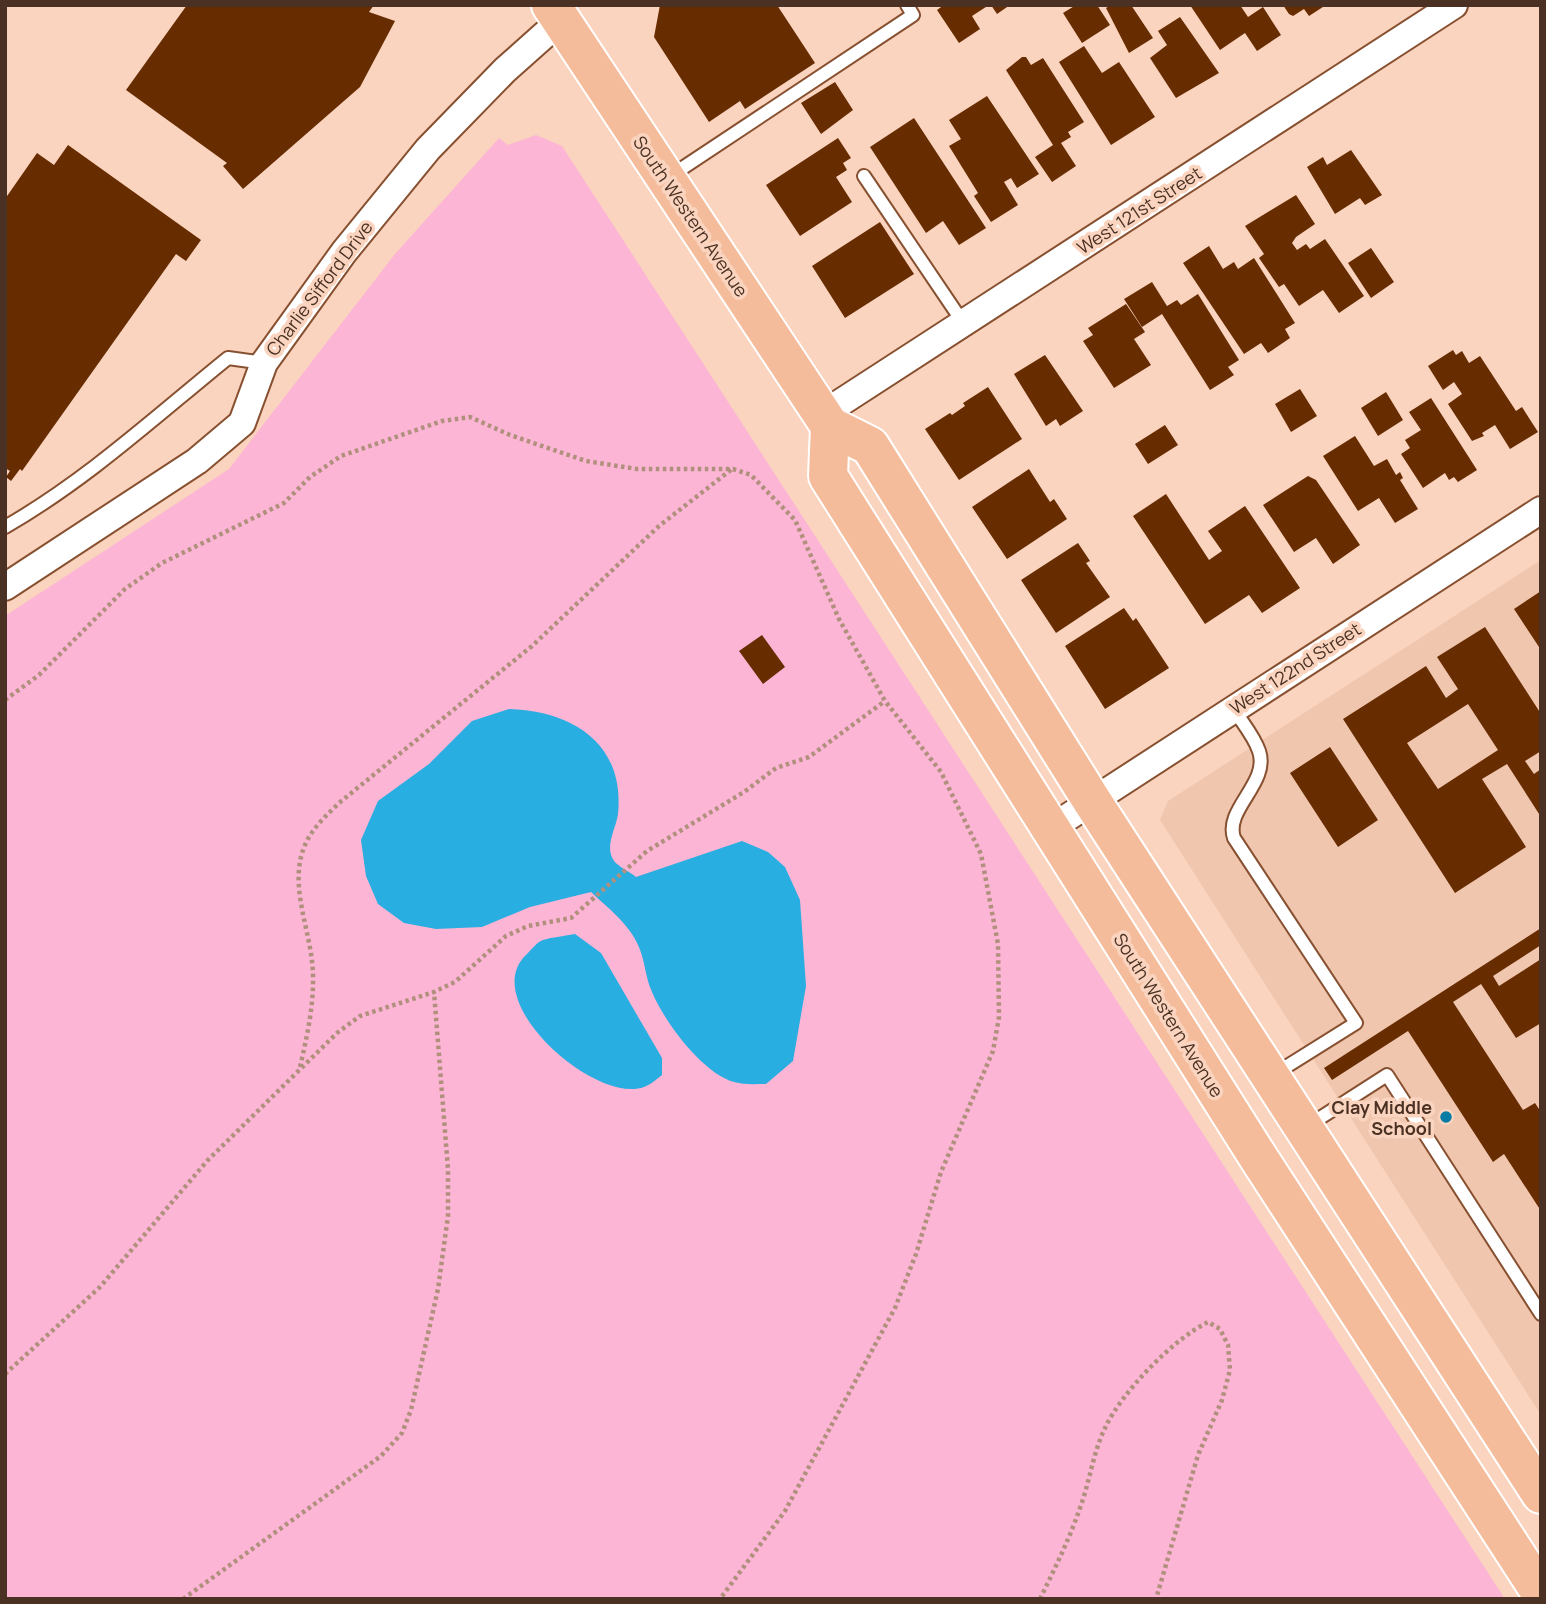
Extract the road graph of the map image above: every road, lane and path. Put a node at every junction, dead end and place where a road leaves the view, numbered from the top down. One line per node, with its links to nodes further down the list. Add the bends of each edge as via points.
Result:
1 (907, 5): 5 (lane, via 913,15)
2 (1454, 5): 6 (street, West 121st Street)
3 (556, 13): 5 (main road, South Western Avenue); 7 (street, Charlie Sifford Drive, via 428,149 344,252)
4 (864, 176): 6 (lane)
5 (666, 179): 8 (main road, South Western Avenue)
6 (964, 324): 8 (street, West 121st Street)
7 (264, 363): 11 (lane, via 228,358 116,452); 12 (street, Charlie Sifford Drive, via 242,423 217,447)
8 (826, 420): 16 (main road, South Western Avenue, via 870,446); 17 (main road, South Western Avenue, via 828,476)
9 (733, 469): 13 (path, via 637,468 586,461 470,416 408,430 341,456 310,477 284,503 162,563 125,589 39,675); 14 (path, via 751,475 772,492 795,520 839,620); 19 (path, via 659,526 532,646 339,803 312,832 300,864 298,896 314,991)
10 (1541, 510): 15 (street, West 122nd Street)
11 (5, 527)
12 (5, 587)
13 (5, 700)
14 (885, 701): 18 (path, via 809,757 776,768 627,867 571,918 528,926 506,936 454,982); 27 (path, via 941,772 981,854 998,944 999,1017 993,1051 941,1171 895,1308 785,1511)
15 (1233, 708): 16 (street, West 122nd Street); 20 (lane, via 1261,757 1255,782 1233,823 1234,838 1356,1023)
16 (1092, 801): 17 (street, West 122nd Street); 20 (main road, South Western Avenue)
17 (1051, 828): 25 (main road, South Western Avenue)
18 (434, 992): 19 (path, via 360,1016); 26 (path, via 448,1216 426,1354 407,1422 381,1456)
19 (299, 1070): 23 (path, via 207,1160 100,1287)
20 (1272, 1076): 21 (main road, South Western Avenue)
21 (1306, 1127): 22 (lane, via 1387,1075); 24 (main road, South Western Avenue)
22 (1541, 1314)
23 (5, 1374)
24 (1541, 1494)
25 (1541, 1593)
26 (183, 1599)
27 (720, 1599)
28 (1041, 1599): 29 (path, via 1066,1545 1105,1427 1123,1399 1168,1351 1208,1322 1220,1329 1228,1345 1230,1370 1198,1455)
29 (1156, 1599)

